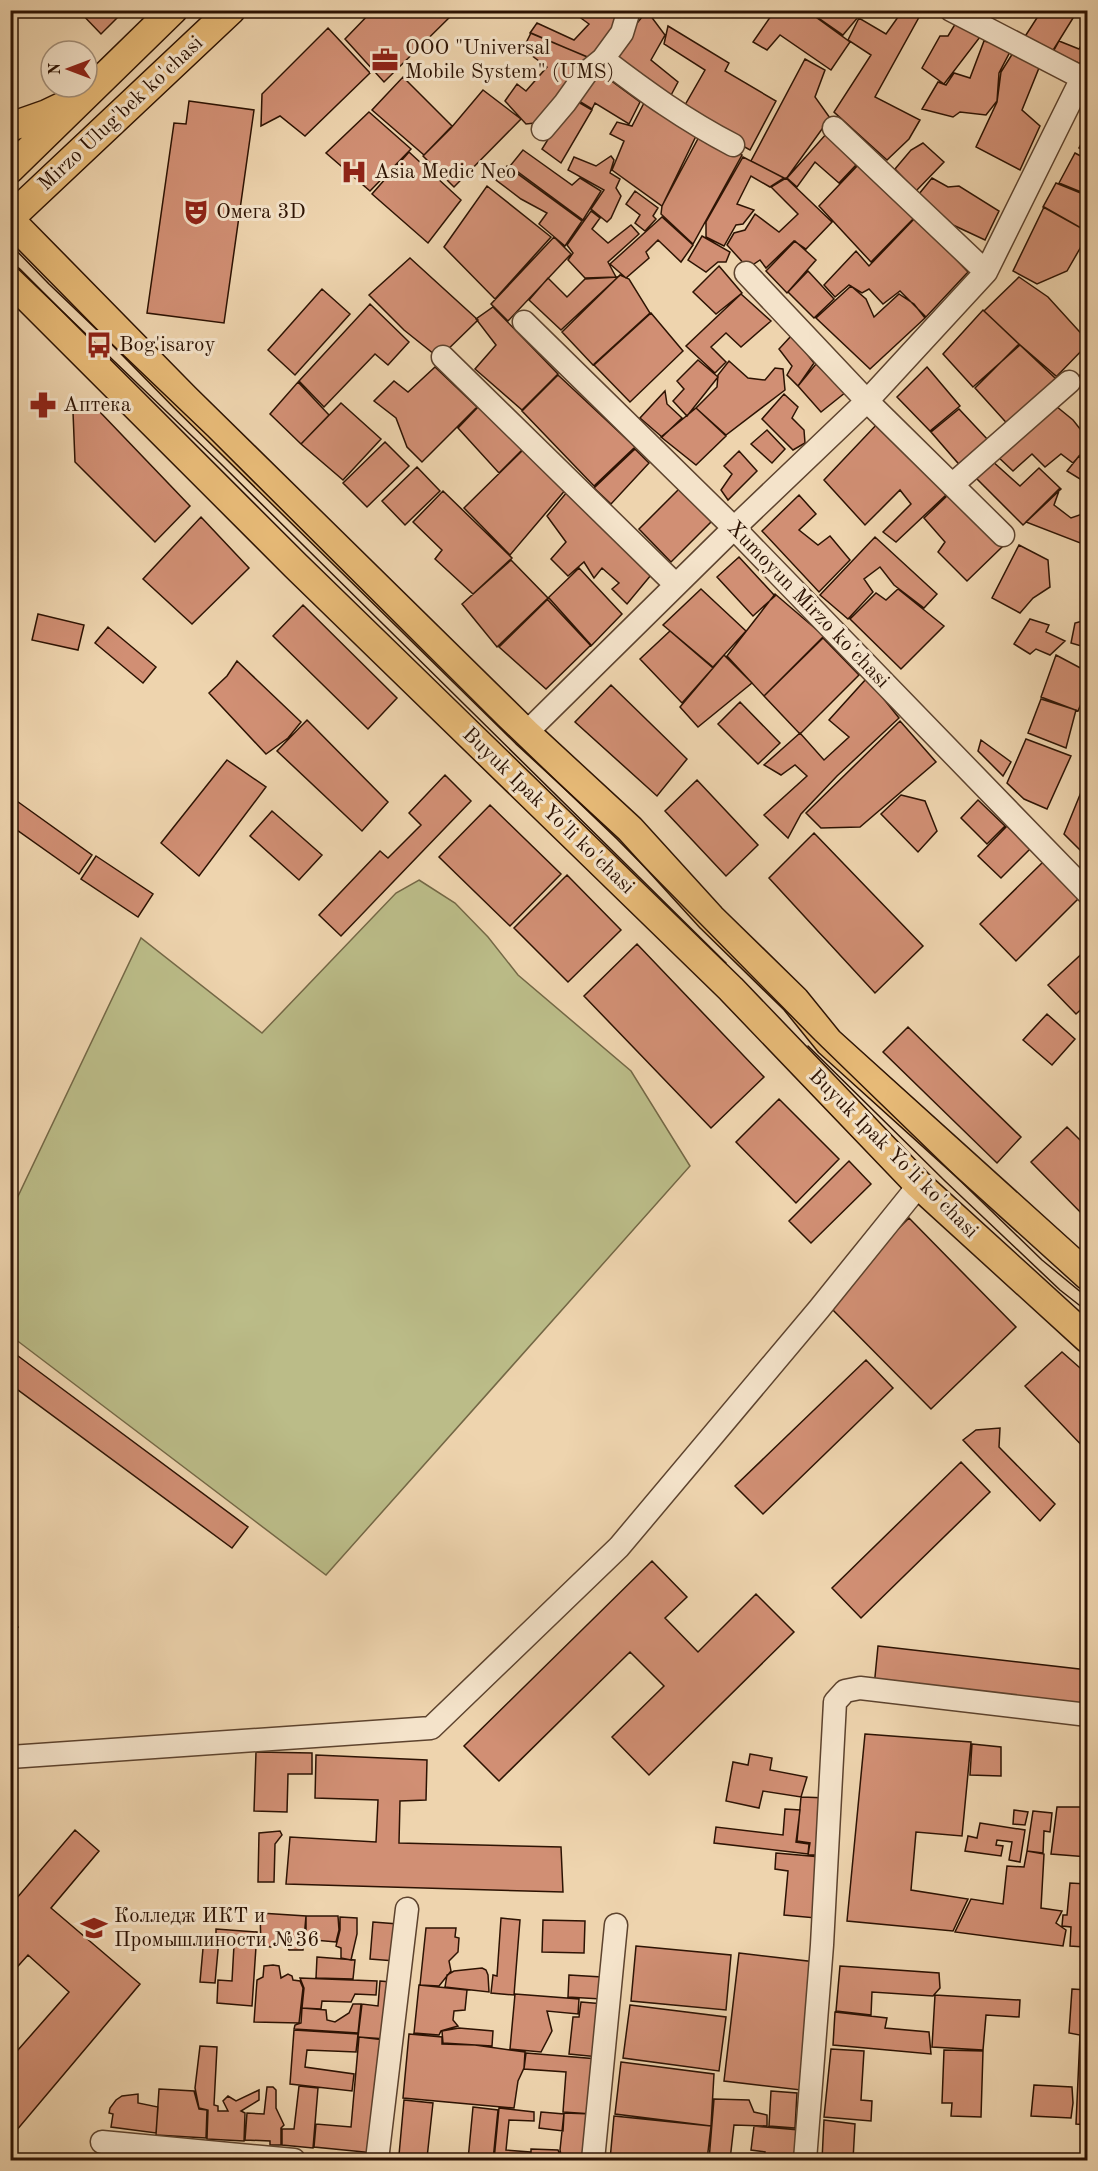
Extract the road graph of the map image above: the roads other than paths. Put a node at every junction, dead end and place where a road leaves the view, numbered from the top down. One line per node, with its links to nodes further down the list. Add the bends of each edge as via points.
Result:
1 (173, 10): 7 (main road, Mirzo Ulug'bek ko'chasi)
2 (231, 10): 15 (main road, Mirzo Ulug'bek ko'chasi)
3 (629, 10): 5 (street, via 622,33)
4 (951, 10): 6 (street)
5 (603, 59): 12 (street, via 586,72); 13 (street, via 659,102)
6 (1085, 79): 16 (street)
7 (99, 82)
8 (76, 99): 10 (main road)
9 (82, 99): 14 (main road, Mirzo Ulug'bek ko'chasi)
10 (10, 127)
11 (834, 128): 16 (street)
12 (543, 129)
13 (734, 145)
14 (10, 169)
15 (10, 219): 27 (main road, Buyuk Ipak Yo'li ko'chasi, via 185,398)
16 (986, 272): 22 (street)
17 (746, 273): 22 (street)
18 (10, 280): 29 (main road, Buyuk Ipak Yo'li ko'chasi, via 304,574 731,989)
19 (524, 322): 24 (street, Xumoyun Mirzo ko'chasi)
20 (443, 357): 26 (street)
21 (1069, 382): 23 (street)
22 (867, 401): 23 (street); 24 (street)
23 (952, 485): 25 (street)
24 (734, 528): 26 (street); 28 (street, Xumoyun Mirzo ko'chasi)
25 (1003, 535)
26 (676, 585): 27 (street)
27 (526, 734): 30 (main road, Buyuk Ipak Yo'li ko'chasi, via 630,829 711,918 795,1000 829,1042)
28 (1088, 892)
29 (919, 1185): 31 (main road, Buyuk Ipak Yo'li ko'chasi); 33 (street, via 619,1547 431,1728)
30 (1088, 1276)
31 (1088, 1339)
32 (1088, 1715): 40 (street, via 860,1688 845,1691 836,1702)
33 (10, 1757)
34 (407, 1909): 38 (street)
35 (616, 1925): 39 (street)
36 (102, 2142): 37 (street)
37 (294, 2160)
38 (377, 2160)
39 (593, 2160)
40 (805, 2160)

